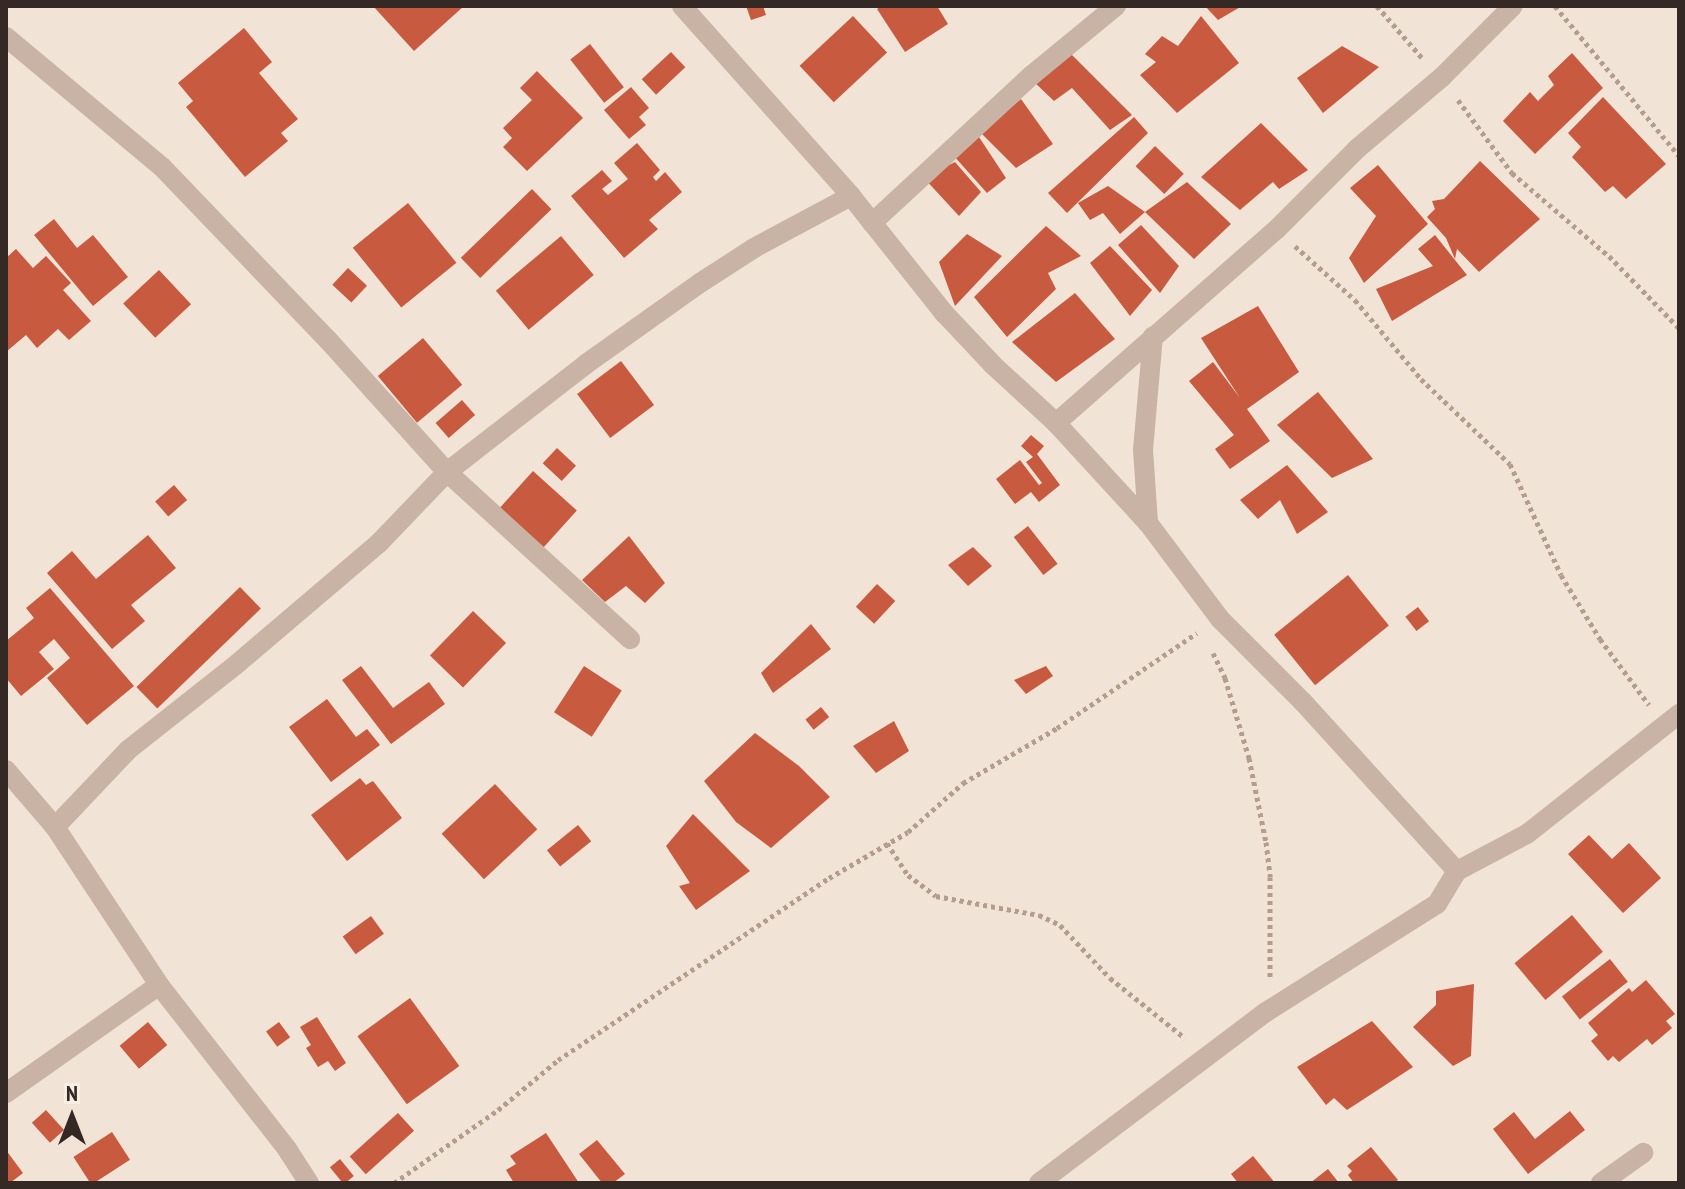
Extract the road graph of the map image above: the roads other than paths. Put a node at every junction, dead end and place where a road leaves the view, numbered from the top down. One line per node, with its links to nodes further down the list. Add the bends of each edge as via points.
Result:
1 (682, 6): 5 (street)
2 (1116, 6): 6 (street, via 1032,75)
3 (1513, 6): 7 (street, via 1277,229)
4 (6, 37): 9 (street, via 162,167)
5 (851, 196): 6 (street); 9 (street, via 689,290)
6 (872, 223): 8 (street, via 964,335)
7 (1153, 336): 8 (street); 10 (street, via 1143,450)
8 (1056, 423): 10 (street)
9 (447, 472): 11 (street); 14 (street, via 379,543 128,750)
10 (1148, 523): 15 (street, via 1220,619)
11 (630, 639)
12 (1672, 719): 15 (street, via 1527,834)
13 (6, 770): 14 (street)
14 (55, 827): 16 (street)
15 (1457, 871): 20 (street, via 1437,904 1266,1012)
16 (159, 985): 17 (street); 19 (street)
17 (6, 1093)
18 (1643, 1153): 21 (street)
19 (309, 1183)
20 (1039, 1183)
21 (1601, 1183)

